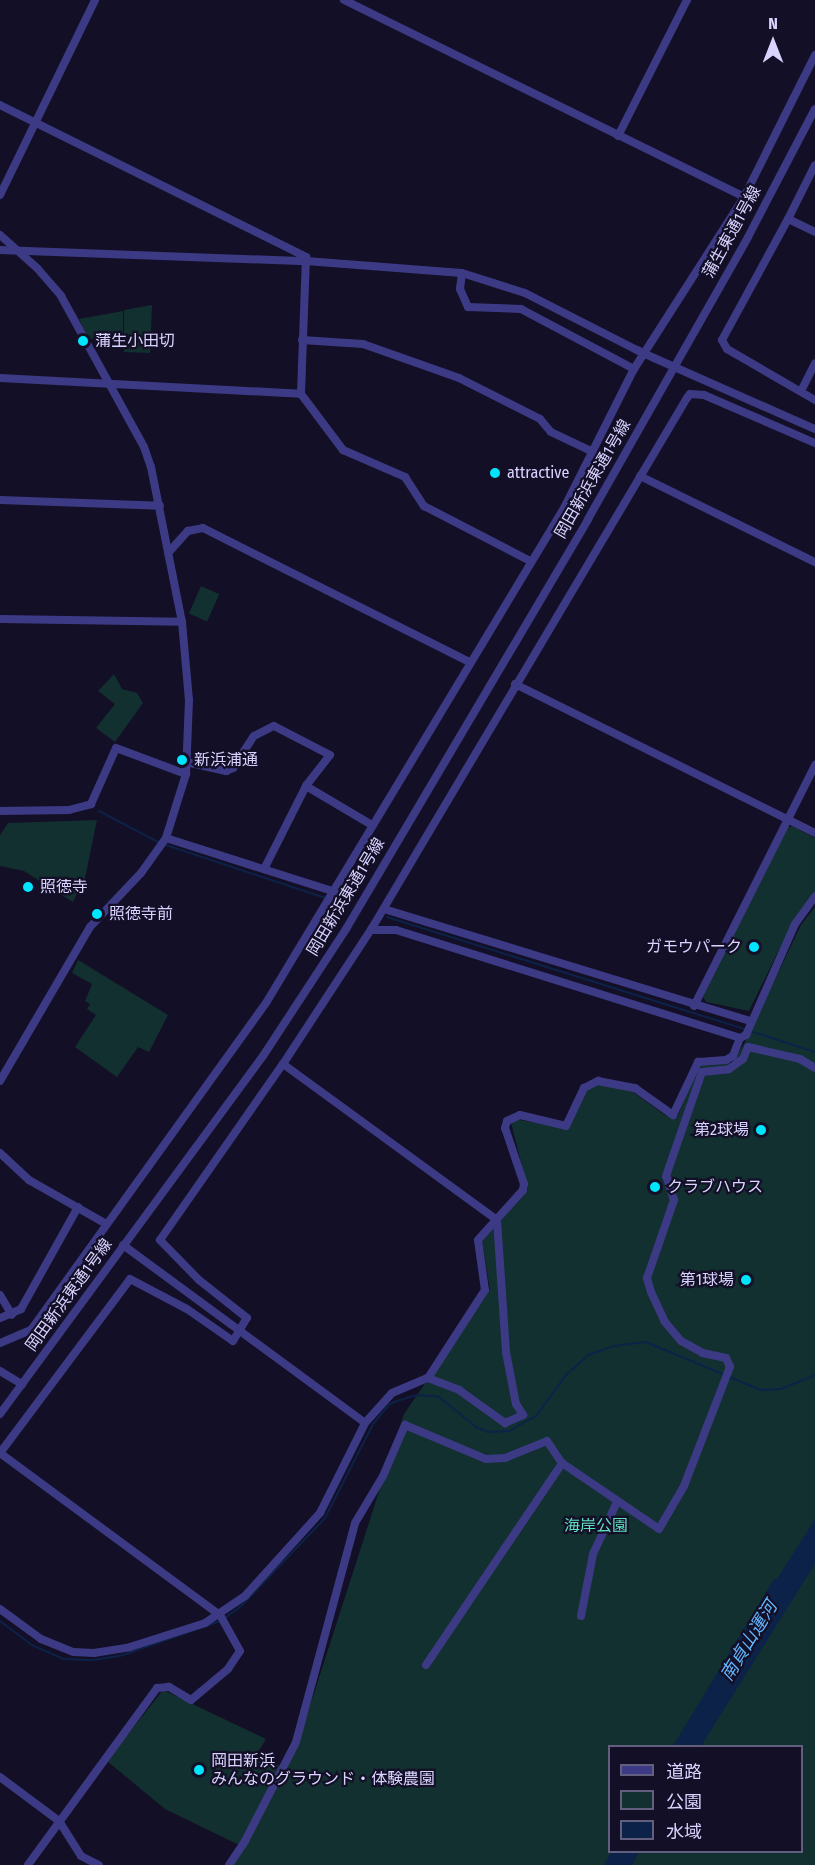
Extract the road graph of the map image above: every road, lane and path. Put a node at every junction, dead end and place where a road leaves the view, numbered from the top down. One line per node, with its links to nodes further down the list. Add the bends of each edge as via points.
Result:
1 (95, 0): 7 (street)
2 (344, 0): 8 (street)
3 (687, 0): 8 (street)
4 (815, 55): 11 (street)
5 (0, 105): 7 (street)
6 (815, 109): 20 (street, 蒲生東通1号線)
7 (34, 122): 10 (street); 17 (street, via 306,257)
8 (618, 136): 11 (street)
9 (815, 165): 12 (street)
10 (0, 195)
11 (744, 197): 22 (street)
12 (788, 219): 13 (street); 25 (street, via 722,340 727,349)
13 (815, 232)
14 (0, 235): 16 (street)
15 (0, 250): 16 (street)
16 (16, 251): 17 (street); 24 (street, via 61,296)
17 (306, 261): 18 (street); 19 (street)
18 (462, 273): 20 (street, bridge, via 525,293); 22 (street, via 460,289 468,307 521,309)
19 (302, 340): 26 (street); 30 (street, via 363,344 459,378 540,419 551,432)
20 (674, 367): 28 (street); 65 (street, 岡田新浜東通1号線, via 346,929 263,1056)
21 (813, 367): 25 (street)
22 (634, 369): 30 (street)
23 (0, 378): 24 (street)
24 (107, 384): 26 (street); 33 (street, via 144,447)
25 (801, 391): 27 (street)
26 (301, 394): 35 (street, via 344,450 405,477 424,506)
27 (815, 400)
28 (815, 429)
29 (815, 443): 31 (street, via 704,395 690,394)
30 (593, 452): 35 (street)
31 (640, 476): 36 (street); 40 (street)
32 (0, 500): 33 (street)
33 (160, 506): 34 (street)
34 (168, 553): 38 (street); 39 (street, via 188,531 203,528)
35 (530, 561): 39 (street)
36 (815, 562)
37 (0, 619): 38 (street)
38 (182, 622): 41 (street, via 189,700)
39 (470, 662): 47 (street)
40 (515, 684): 46 (street); 53 (street)
41 (186, 762): 43 (street); 44 (street, via 220,770 233,768 254,736 274,726 330,755)
42 (815, 765): 46 (street)
43 (186, 774): 45 (street, via 116,748 91,804 69,810); 49 (street)
44 (306, 786): 47 (street); 50 (street)
45 (0, 811)
46 (788, 819): 48 (street); 55 (street)
47 (372, 825): 52 (street)
48 (815, 833)
49 (163, 843): 50 (street); 60 (street, via 90,927)
50 (264, 869): 52 (street)
51 (815, 896): 56 (street, via 795,924)
52 (332, 897): 64 (street, via 228,1058)
53 (384, 909): 54 (street); 55 (street)
54 (370, 930): 57 (street, via 396,930); 58 (street)
55 (694, 1006): 56 (street)
56 (749, 1023): 57 (street)
57 (743, 1037): 63 (street, via 733,1056 726,1060 698,1062 673,1115 654,1098 611,1080 592,1082 584,1088 566,1126 513,1116 505,1128 523,1190)
58 (283, 1064): 63 (street); 69 (street, via 160,1240 199,1280 247,1318)
59 (815, 1068): 78 (street, via 800,1059 748,1047 743,1059 729,1069 702,1072 666,1176 674,1200 647,1278 665,1322 681,1341 703,1353 726,1358 729,1369 684,1486 659,1529)
60 (0, 1081)
61 (0, 1153): 62 (street, via 29,1180)
62 (78, 1207): 64 (street); 67 (street, via 21,1310)
63 (497, 1220): 72 (street, via 478,1240 485,1290); 72 (street, via 506,1352 516,1404 523,1415 505,1423 459,1390)
64 (106, 1224): 70 (street, via 31,1330)
65 (123, 1245): 69 (street); 73 (street, 岡田新浜東通1号線)
66 (0, 1295): 67 (street)
67 (12, 1315): 68 (street)
68 (0, 1318)
69 (240, 1329): 75 (street); 76 (street, via 233,1341 187,1309 130,1279)
70 (0, 1343)
71 (0, 1371): 73 (street)
72 (428, 1378): 75 (street, via 392,1393)
73 (22, 1384): 74 (street, 岡田新浜東通1号線)
74 (0, 1414)
75 (365, 1423): 80 (street, via 320,1513)
76 (0, 1453): 80 (street)
77 (562, 1463): 78 (street); 82 (street); 87 (street, via 547,1441 505,1458 486,1459 405,1425 383,1476 355,1523 296,1742)
78 (617, 1502): 81 (street, via 593,1554)
79 (0, 1609): 80 (street, via 41,1639 74,1652 94,1653 130,1647)
80 (221, 1616): 84 (street, via 240,1651 233,1664 191,1700 169,1687 157,1688)
81 (581, 1616)
82 (426, 1665)
83 (0, 1777): 84 (street)
84 (59, 1821): 85 (street); 86 (street, via 81,1856)
85 (27, 1865)
86 (99, 1865)
87 (229, 1865)

